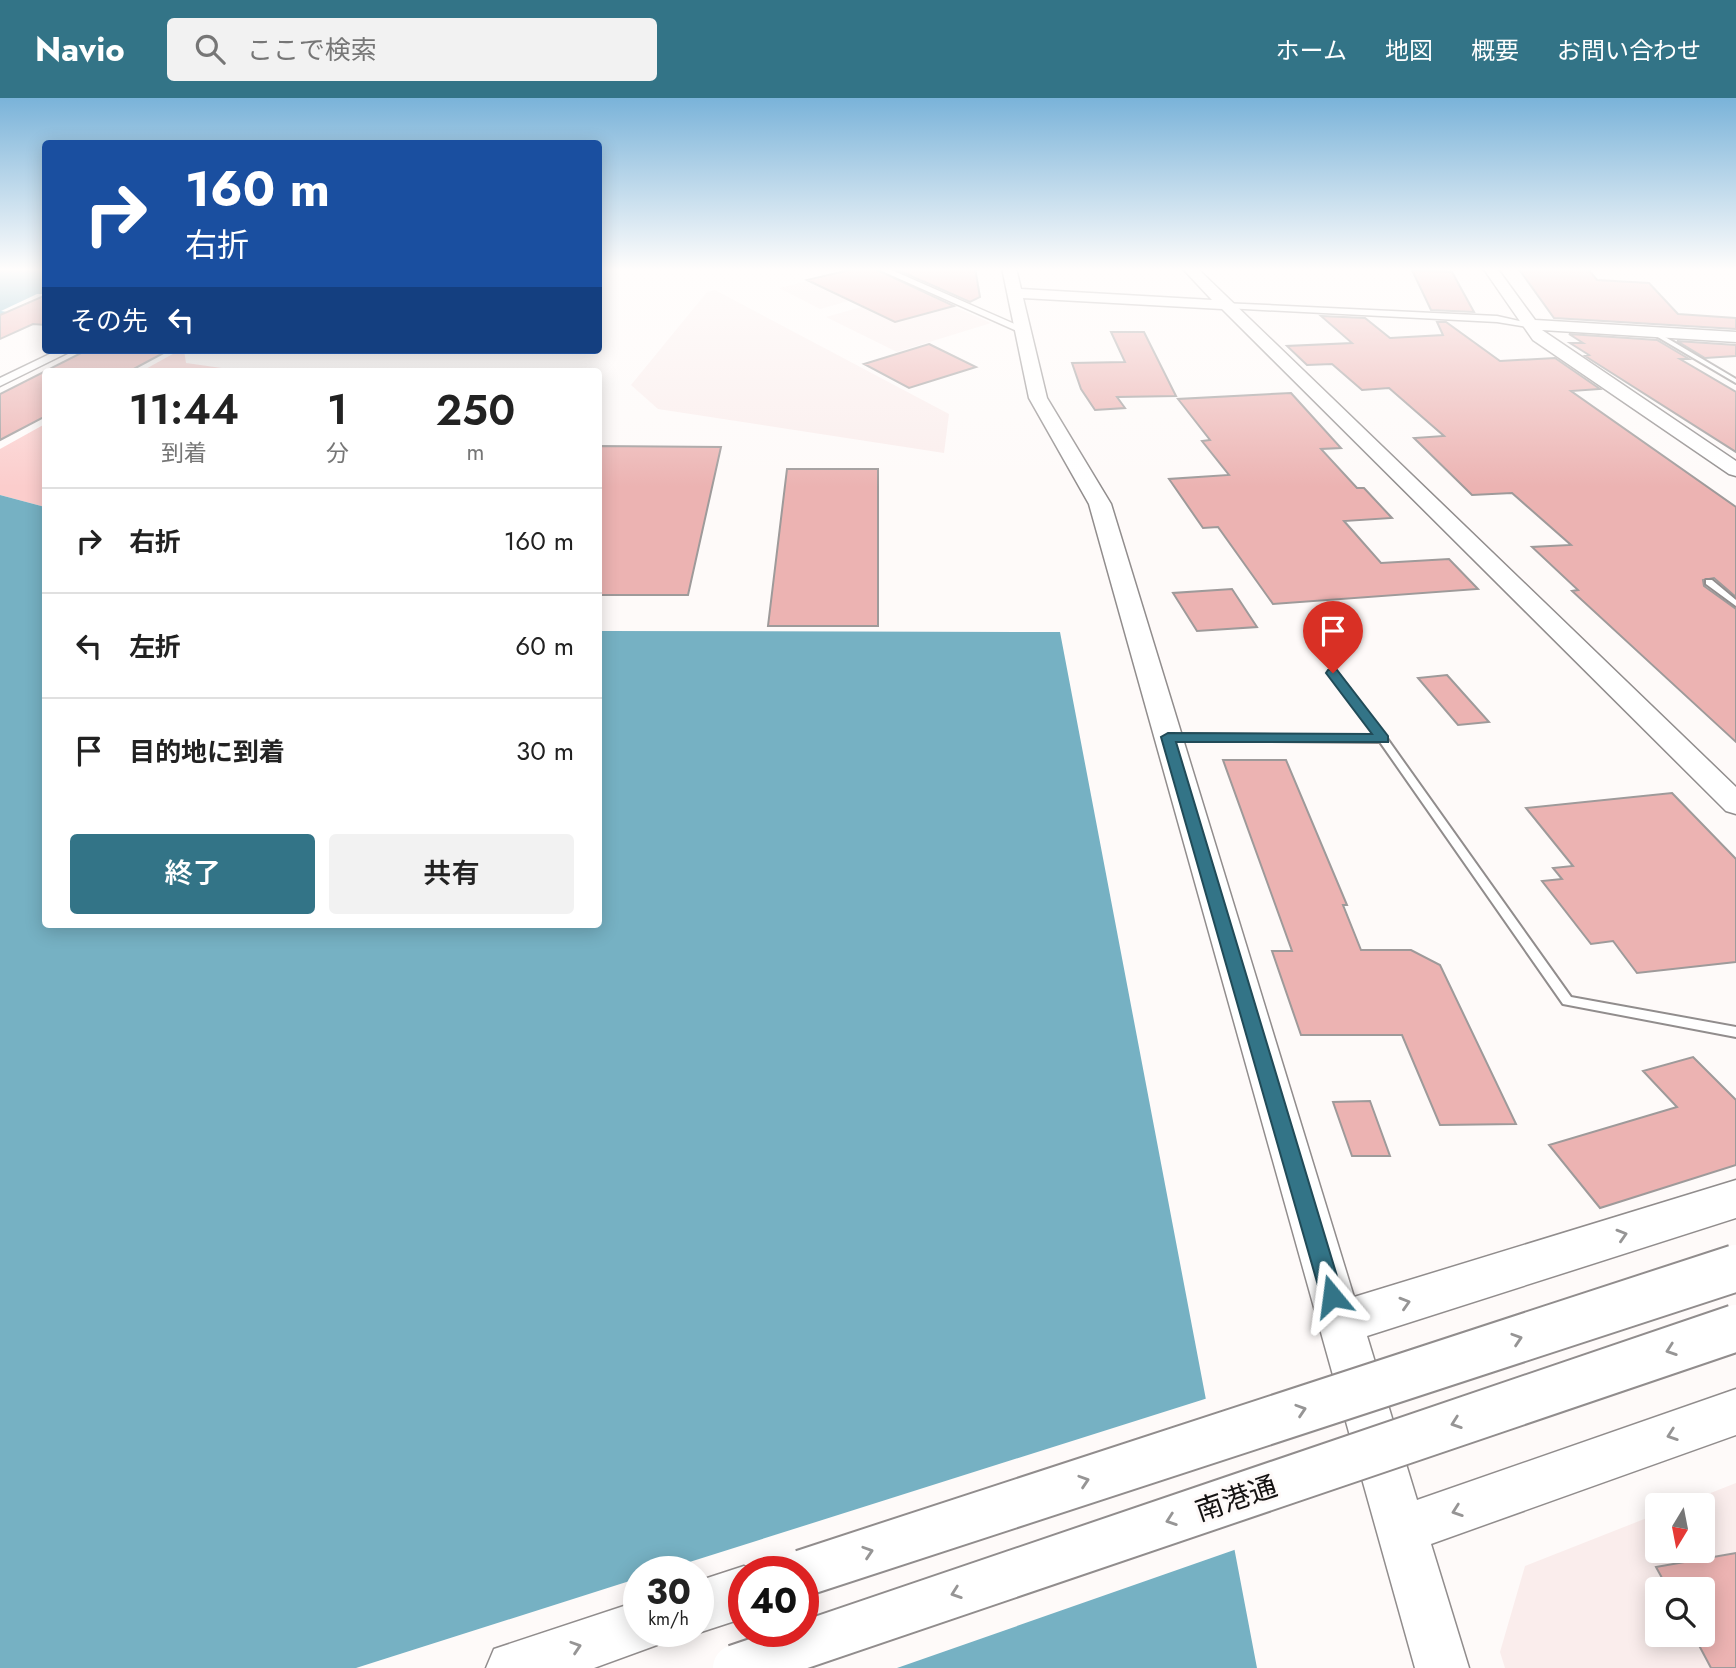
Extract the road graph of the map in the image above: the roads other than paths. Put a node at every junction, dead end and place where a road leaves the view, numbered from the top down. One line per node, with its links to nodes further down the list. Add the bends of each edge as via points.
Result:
1 (1025, 341): 12 (street, via 1038,398 1100,505)
2 (1263, 341): 14 (street)
3 (1545, 341): 8 (street)
4 (1669, 341): 6 (lane)
5 (59, 354): 7 (street)
6 (1736, 381)
7 (0, 383)
8 (1736, 470)
9 (1709, 582): 10 (lane)
10 (1736, 604)
11 (1333, 673): 13 (lane)
12 (1168, 737): 13 (lane); 18 (street)
13 (1383, 739): 15 (lane, via 1567,1001)
14 (1736, 804)
15 (1736, 1032)
16 (1736, 1199): 18 (street, one-way to 16)
17 (1736, 1268): 22 (street, one-way to 17, bridge)
18 (1340, 1323): 21 (street)
19 (1736, 1328): 25 (street, 南港通, one-way to 25, bridge)
20 (1736, 1412): 21 (street, one-way to 21)
21 (1402, 1530): 26 (street)
22 (819, 1568)
23 (623, 1632): 24 (street, one-way to 23)
24 (513, 1668)
25 (736, 1668)
26 (1442, 1668)

